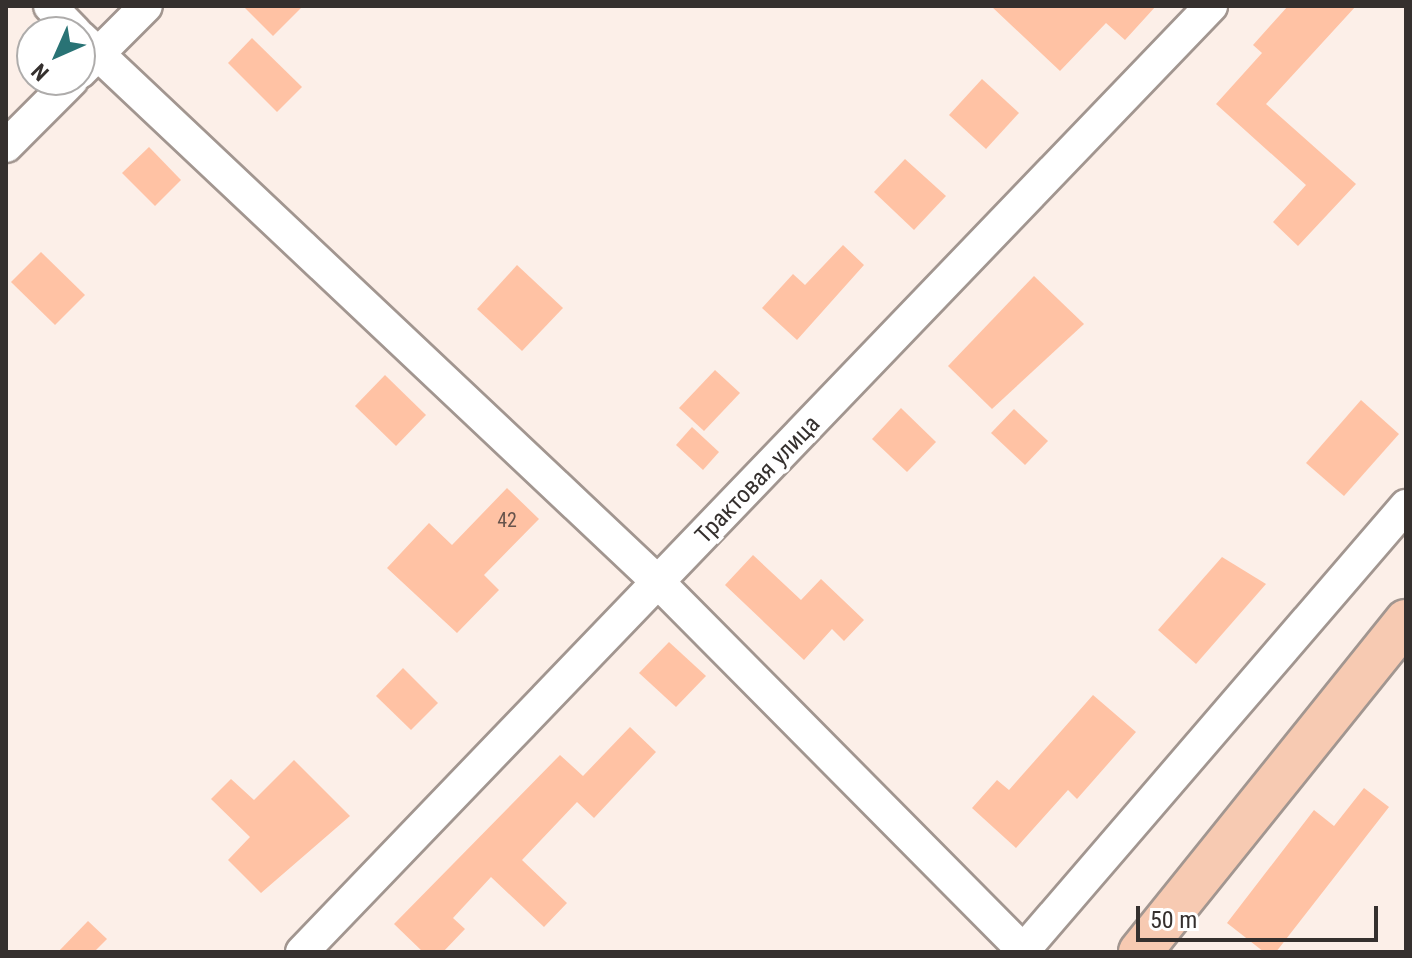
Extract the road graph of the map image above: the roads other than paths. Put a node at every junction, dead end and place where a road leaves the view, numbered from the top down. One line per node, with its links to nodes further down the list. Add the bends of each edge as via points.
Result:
1 (146, 6): 3 (street)
2 (1211, 6): 8 (street, Трактовая улица)
3 (96, 47)
4 (96, 64): 8 (street)
5 (56, 96): 6 (street)
6 (6, 146)
7 (1406, 506): 10 (street)
8 (659, 583): 10 (street); 11 (street, Трактовая улица)
9 (1406, 621): 12 (main road)
10 (1023, 951)
11 (302, 952)
12 (1140, 952)

